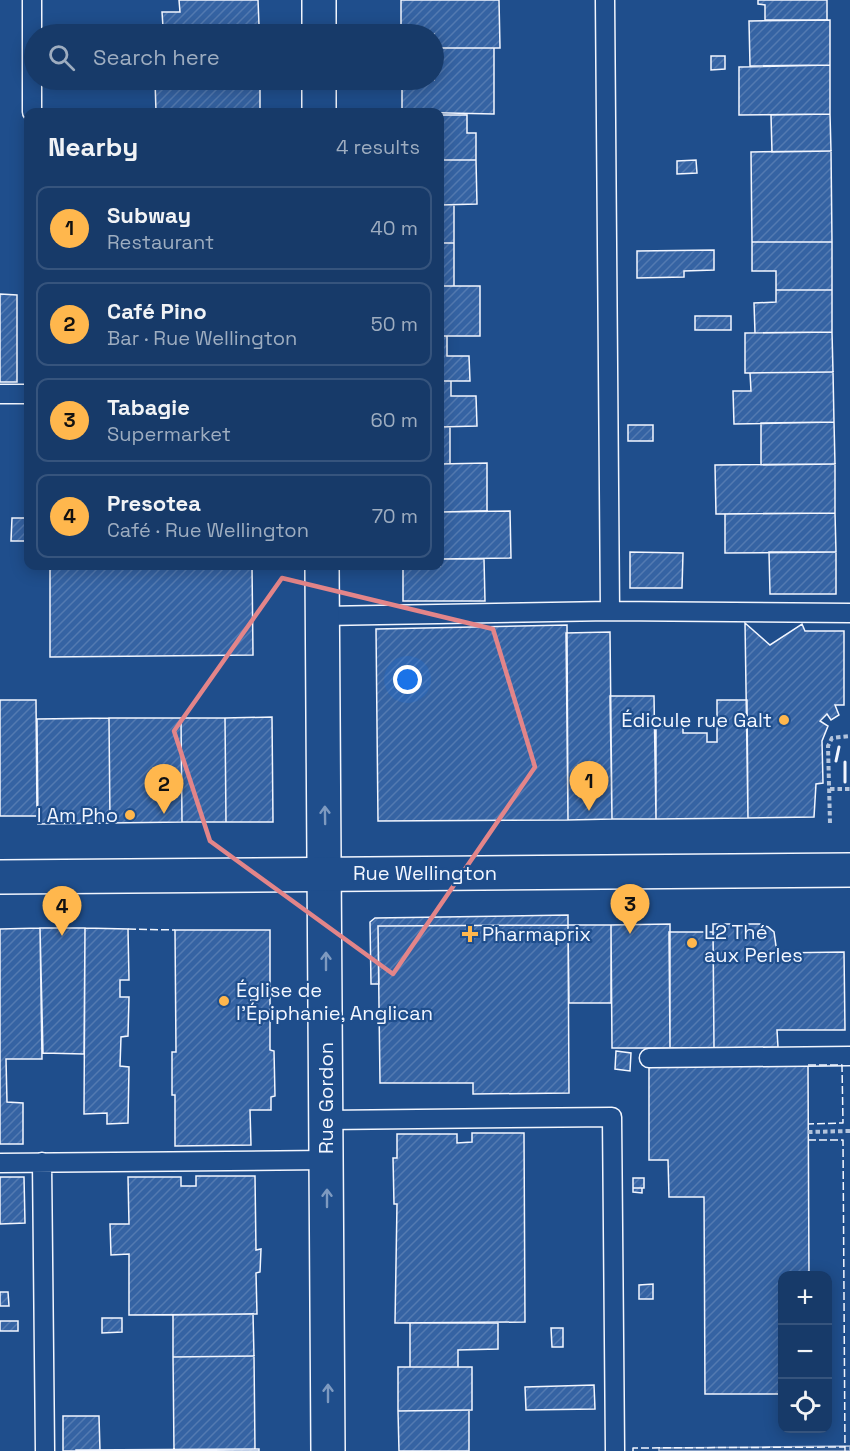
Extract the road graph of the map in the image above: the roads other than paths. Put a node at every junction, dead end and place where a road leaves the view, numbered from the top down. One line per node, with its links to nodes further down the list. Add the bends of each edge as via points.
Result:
1 (32, 0): 4 (lane)
2 (319, 0): 5 (street)
3 (605, 0): 13 (lane)
4 (32, 24)
5 (319, 24)
6 (32, 90): 8 (lane)
7 (319, 90): 9 (street)
8 (32, 108)
9 (320, 108)
10 (0, 394): 11 (lane)
11 (24, 394)
12 (322, 570): 15 (street, Rue Gordon)
13 (610, 611): 14 (lane); 15 (lane)
14 (850, 613)
15 (322, 616): 17 (street, Rue Gordon, one-way to 15)
16 (850, 870): 17 (street, Rue Wellington)
17 (325, 874): 18 (street, Rue Wellington); 21 (street, Rue Gordon, one-way to 17)
18 (0, 877)
19 (850, 1056): 20 (lane)
20 (649, 1058)
21 (326, 1120): 22 (street, Rue Gordon); 27 (lane, via 612,1117)
22 (326, 1160): 23 (lane); 26 (street, Rue Gordon, one-way to 22)
23 (42, 1162): 24 (lane); 25 (lane)
24 (0, 1163)
25 (45, 1451)
26 (328, 1451)
27 (615, 1451)

